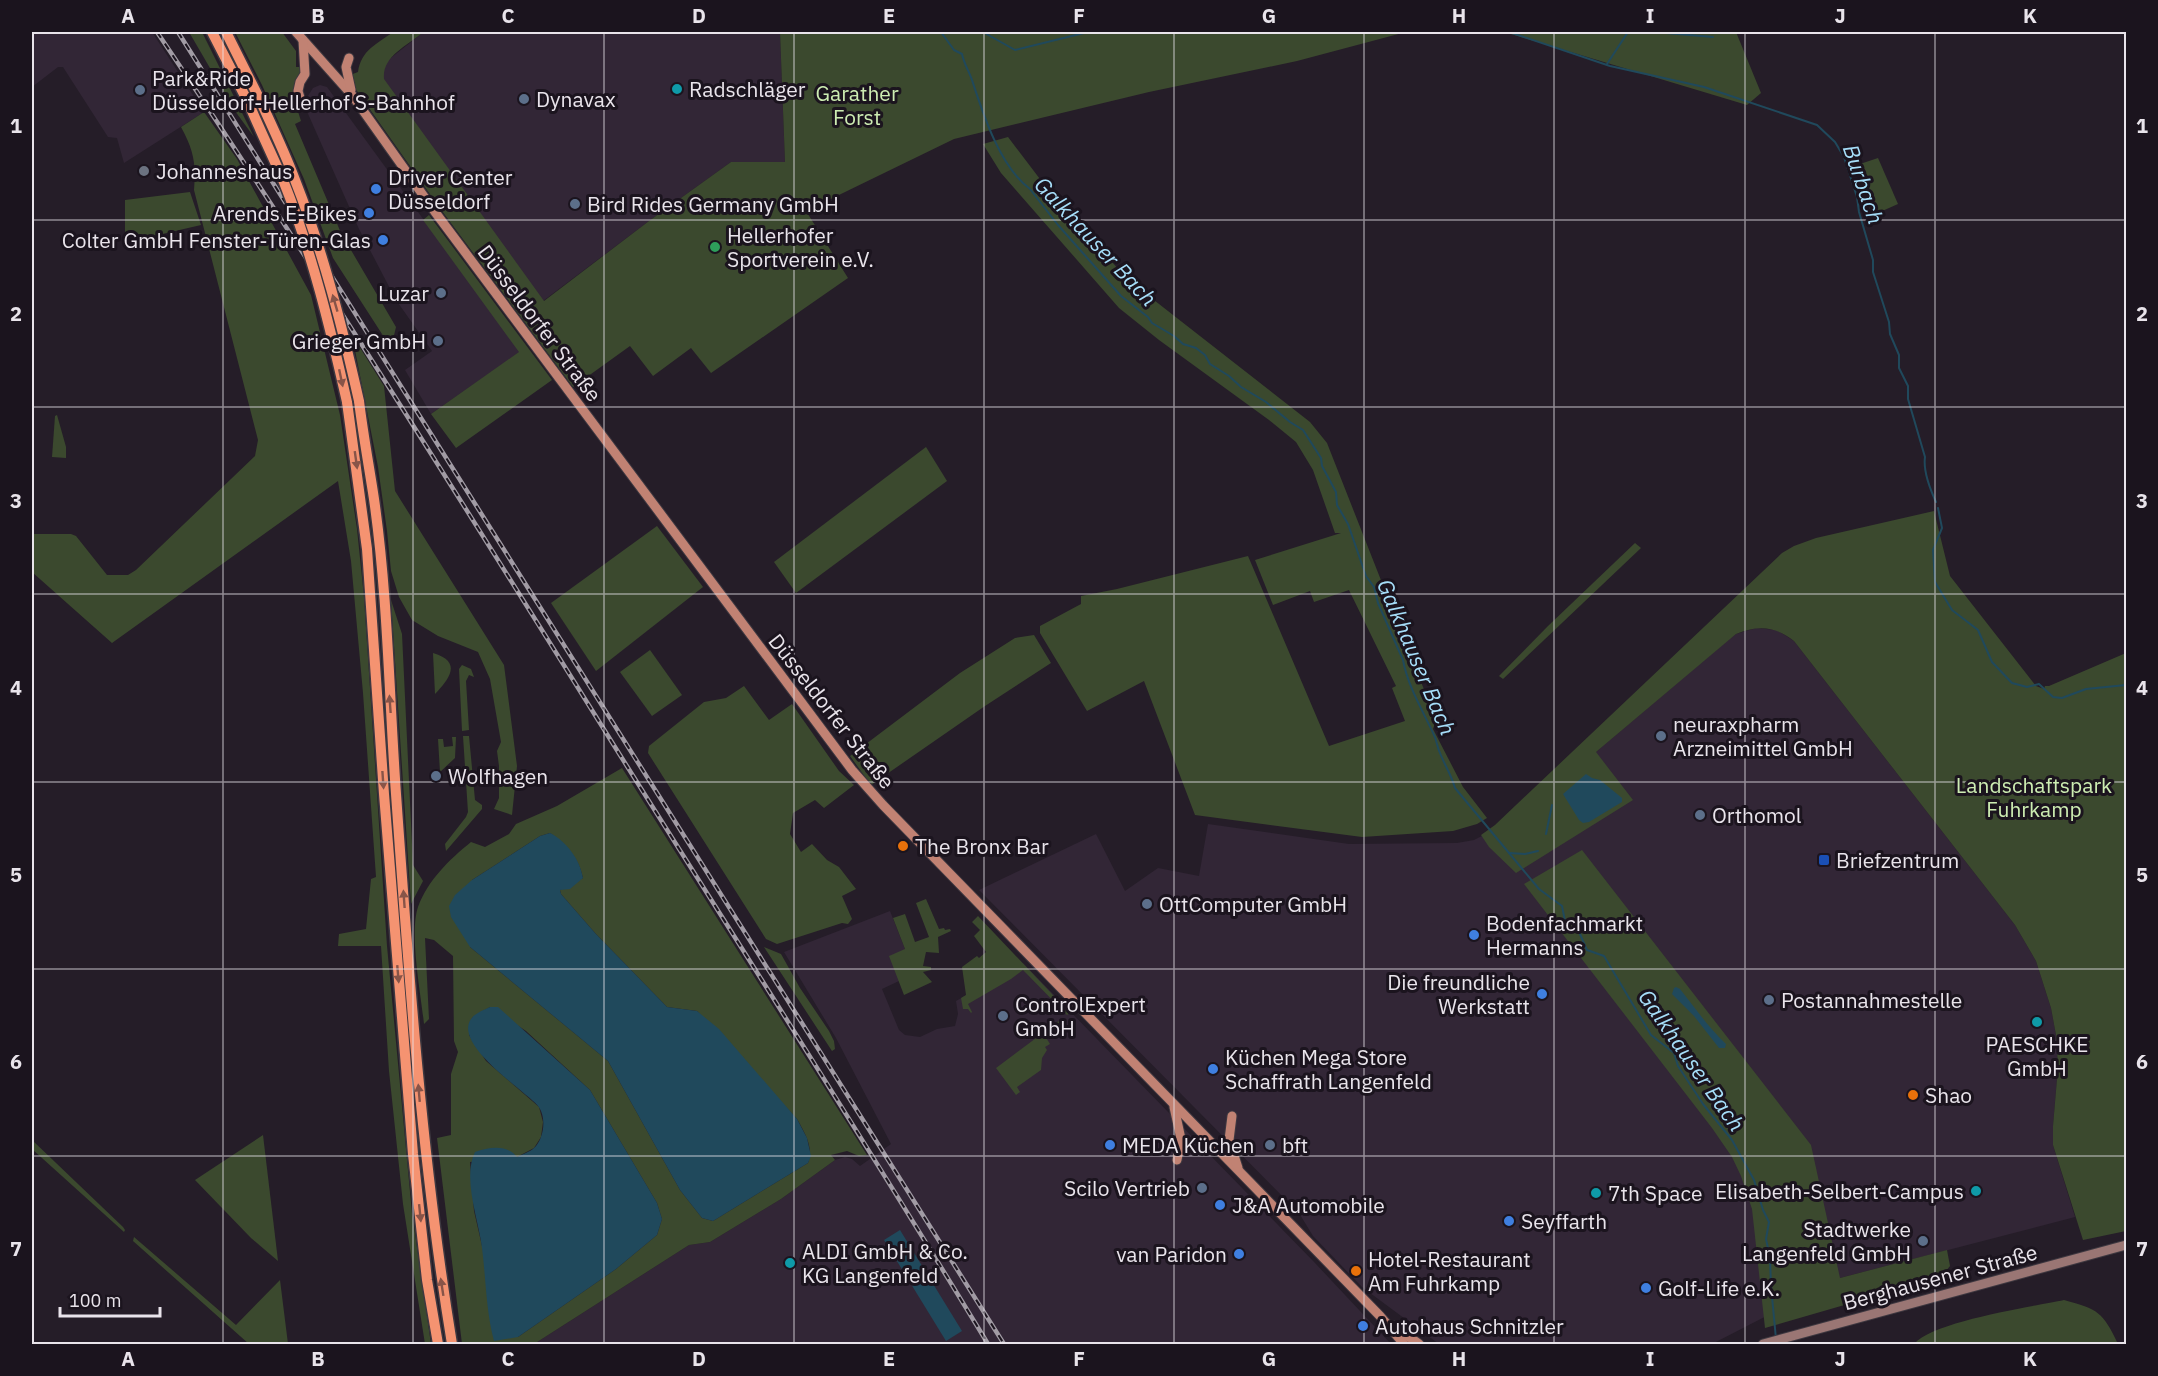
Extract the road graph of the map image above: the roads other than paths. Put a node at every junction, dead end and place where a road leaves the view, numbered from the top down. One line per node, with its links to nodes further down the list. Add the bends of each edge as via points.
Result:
1 (212, 32): 16 (highway, one-way to 16, bridge, via 283,181 333,340 347,402 367,549 413,1154)
2 (226, 32): 17 (highway, one-way to 2, bridge, via 421,1116 382,578 358,400 345,338 295,178)
3 (296, 32): 4 (main road, Düsseldorfer Straße)
4 (303, 40): 6 (main road, Düsseldorfer Straße); 7 (main road)
5 (349, 58): 8 (main road, via 346,67)
6 (322, 61): 7 (main road); 8 (main road, Düsseldorfer Straße)
7 (305, 74): 9 (main road, via 298,91)
8 (352, 95): 10 (main road, Düsseldorfer Straße, via 852,770)
9 (301, 101)
10 (1173, 1104): 12 (main road, via 1181,1140); 13 (main road, Düsseldorfer Straße)
11 (1232, 1116): 13 (main road, via 1229,1140)
12 (1177, 1160)
13 (1240, 1173): 15 (main road, Düsseldorfer Straße)
14 (2127, 1245): 20 (main road, Berghausener Straße)
15 (1380, 1316): 18 (main road, Düsseldorfer Straße); 19 (main road, Düsseldorfer Straße)
16 (438, 1344)
17 (452, 1344)
18 (1404, 1344)
19 (1419, 1344)
20 (1764, 1344)

